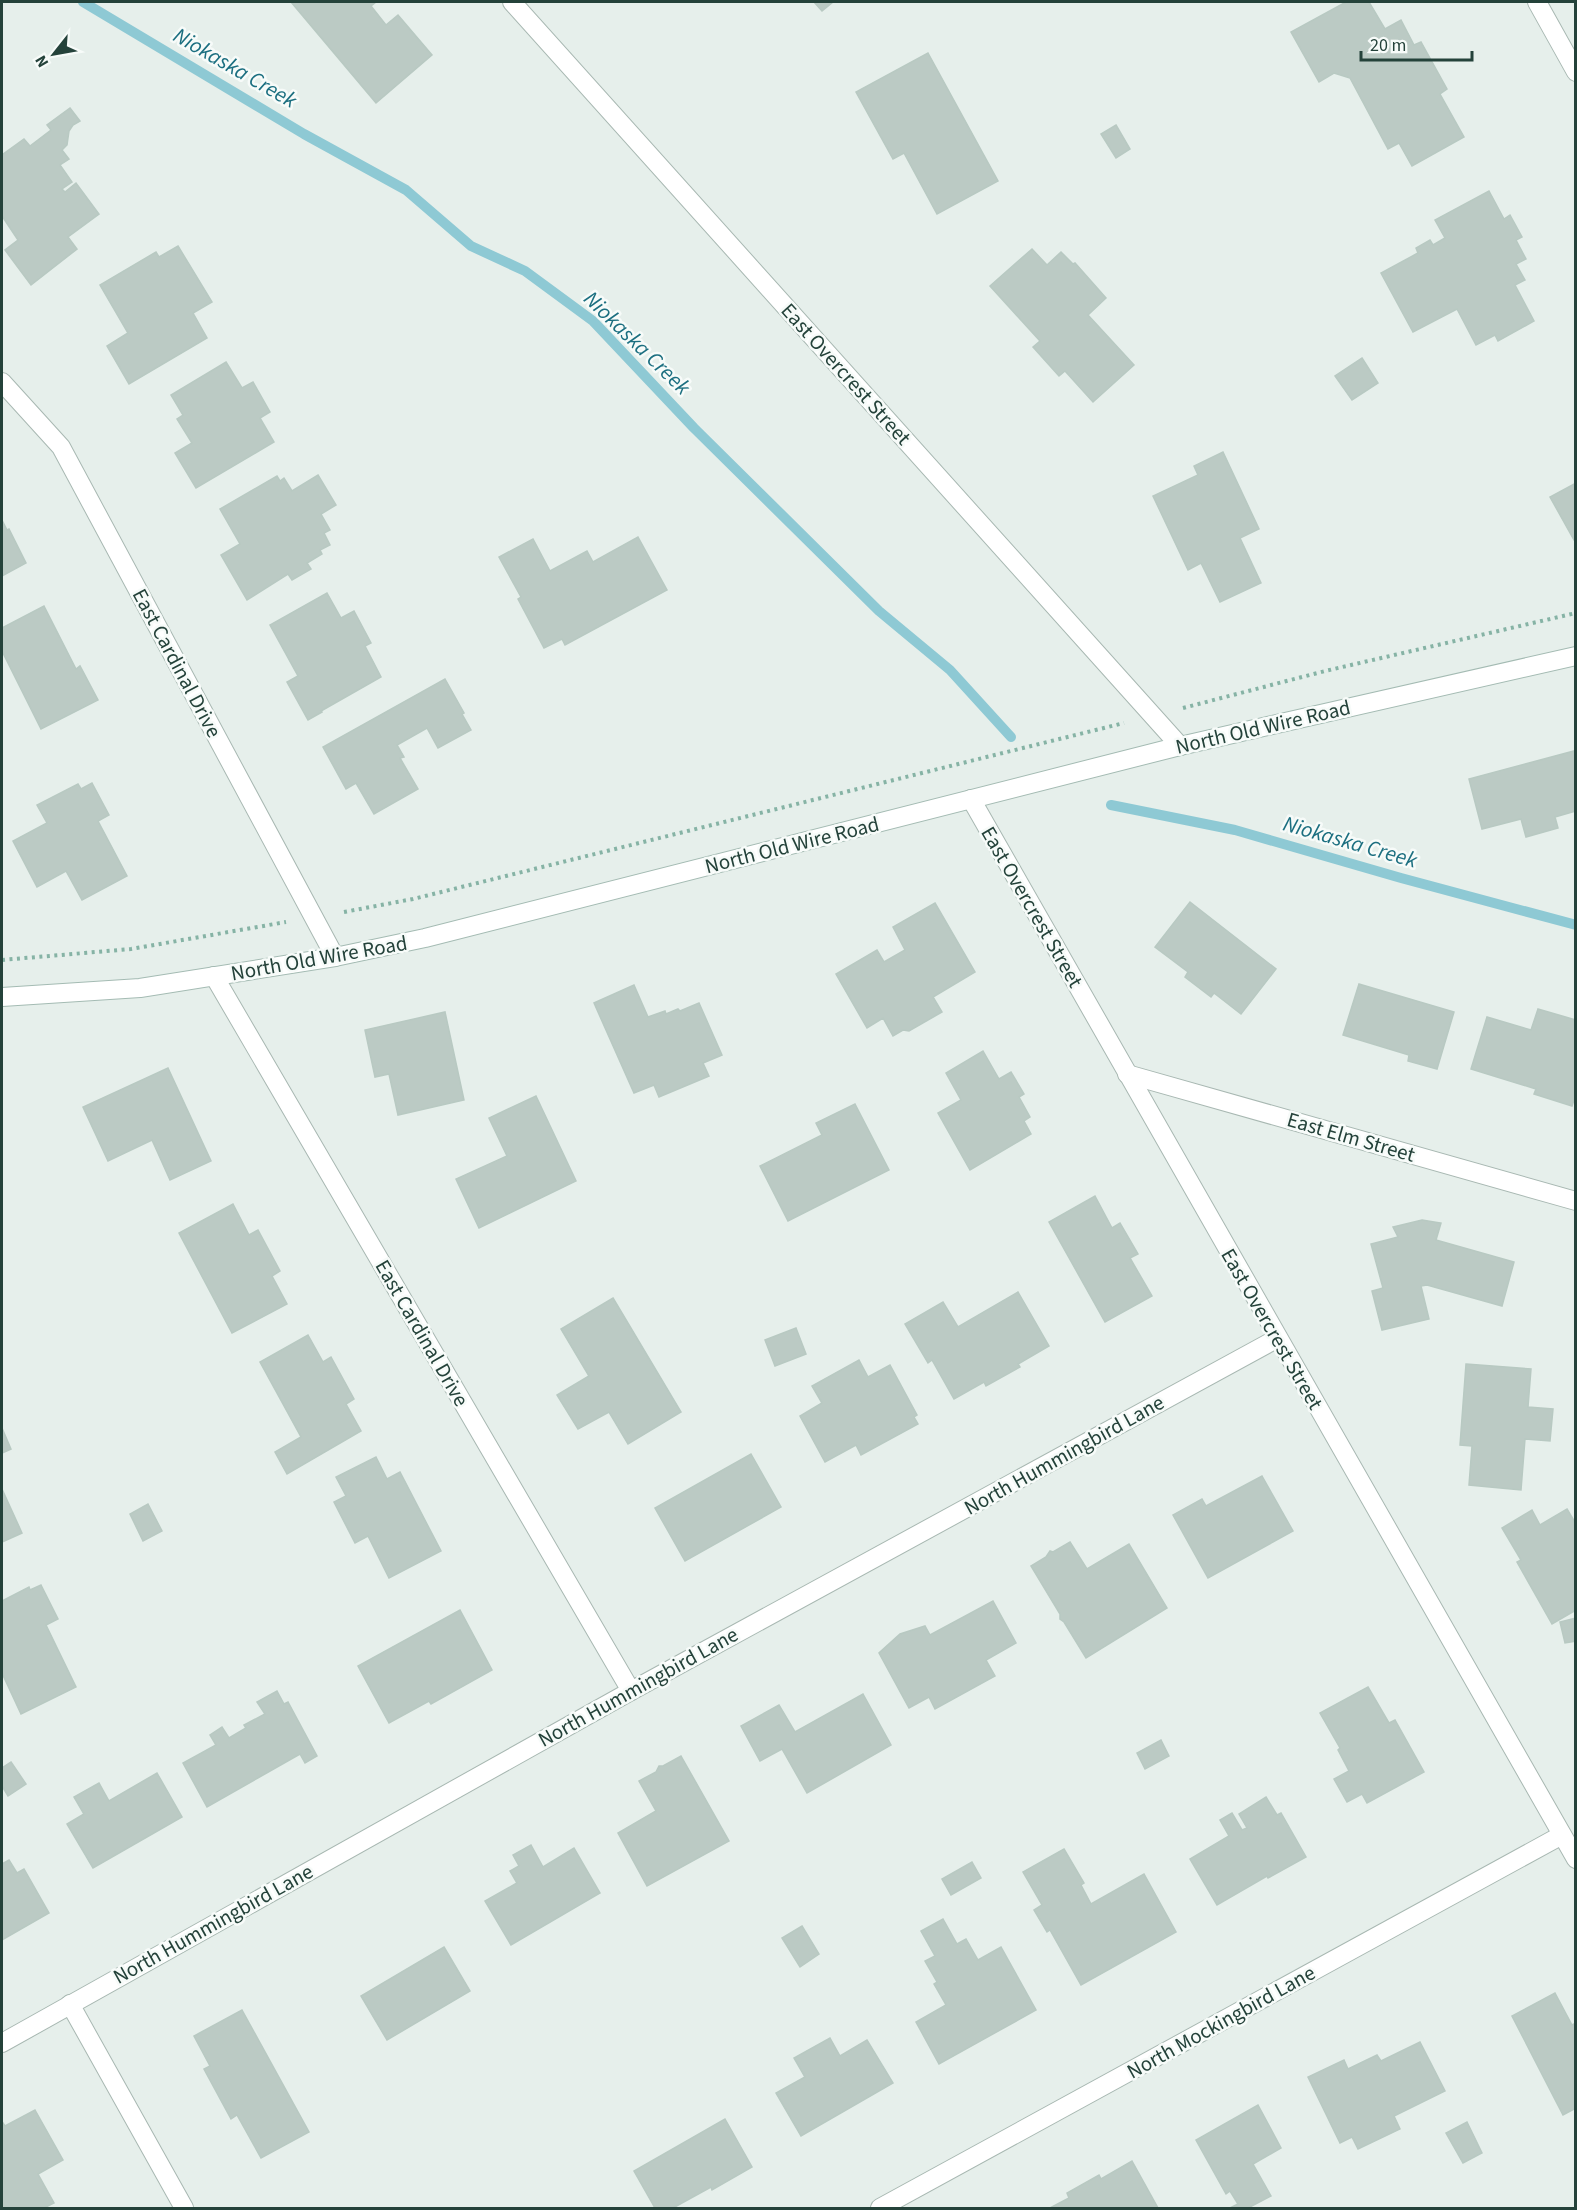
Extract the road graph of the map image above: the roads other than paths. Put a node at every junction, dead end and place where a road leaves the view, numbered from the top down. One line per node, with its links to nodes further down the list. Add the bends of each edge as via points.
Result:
1 (512, 2): 6 (street, East Overcrest Street)
2 (1537, 2): 3 (street)
3 (1575, 72)
4 (2, 381): 8 (street, East Cardinal Drive, via 61,447)
5 (1575, 656): 6 (street, North Old Wire Road)
6 (1180, 746): 7 (street, North Old Wire Road)
7 (971, 799): 8 (street, North Old Wire Road, via 425,938); 11 (street, East Overcrest Street)
8 (334, 957): 9 (street, North Old Wire Road)
9 (214, 976): 10 (street, North Old Wire Road, via 140,988); 14 (street, East Cardinal Drive)
10 (2, 998)
11 (1127, 1074): 12 (street, East Elm Street); 13 (street, East Overcrest Street)
12 (1575, 1201)
13 (1278, 1338): 14 (street, North Hummingbird Lane); 15 (street, East Overcrest Street)
14 (631, 1690): 17 (street, North Hummingbird Lane)
15 (1562, 1835): 16 (street, East Overcrest Street); 20 (street, North Mockingbird Lane)
16 (1575, 1859)
17 (70, 2004): 18 (street, North Hummingbird Lane); 19 (street)
18 (2, 2043)
19 (184, 2208)
20 (880, 2208)

